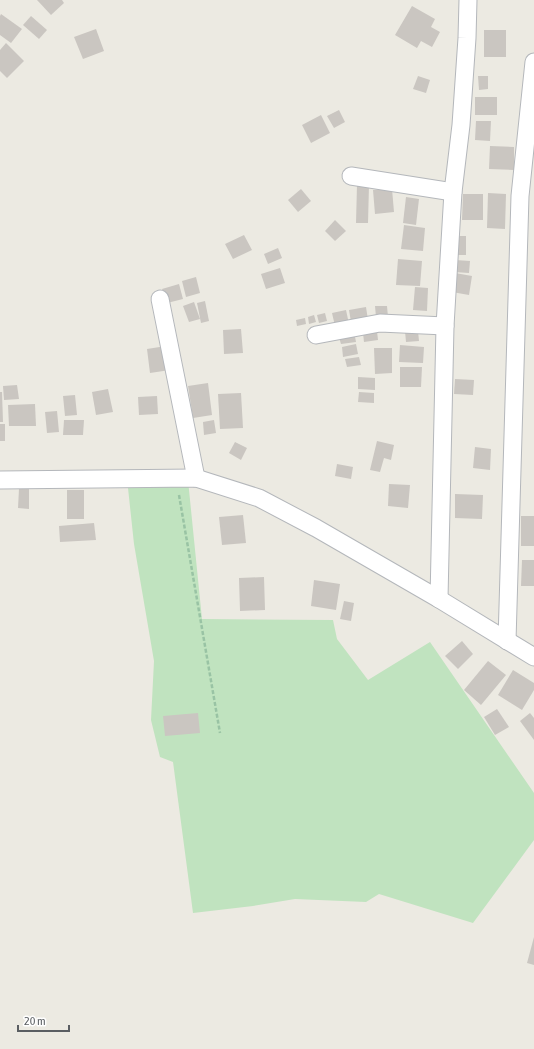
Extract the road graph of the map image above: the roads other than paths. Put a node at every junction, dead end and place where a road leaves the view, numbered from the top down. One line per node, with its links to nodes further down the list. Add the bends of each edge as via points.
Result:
1 (468, 0): 4 (street, via 461,125)
2 (534, 62): 5 (street)
3 (351, 176): 4 (street)
4 (453, 192): 7 (street)
5 (527, 197): 12 (street)
6 (160, 299): 9 (street)
7 (445, 326): 8 (street, via 380,323); 11 (street)
8 (316, 335)
9 (196, 478): 10 (street); 11 (street, via 258,498 316,528)
10 (0, 480)
11 (439, 599): 12 (street)
12 (507, 641): 13 (street)
13 (534, 657)

